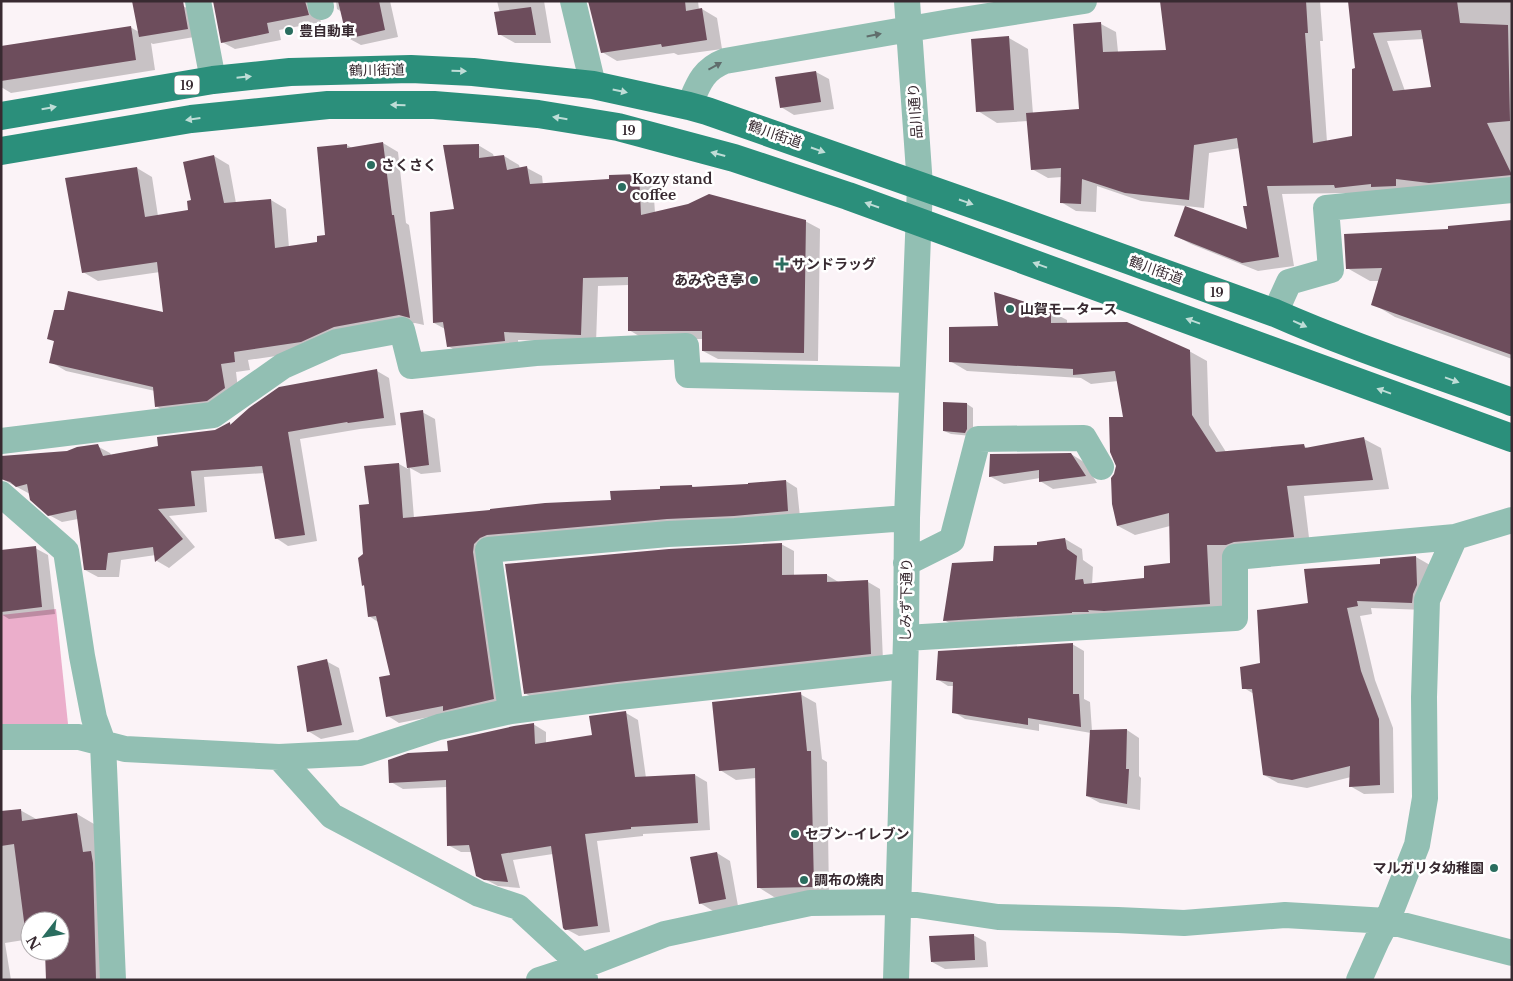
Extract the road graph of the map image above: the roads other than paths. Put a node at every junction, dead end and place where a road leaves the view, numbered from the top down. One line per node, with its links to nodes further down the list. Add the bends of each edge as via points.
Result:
1 (198, 1): 6 (street)
2 (573, 1): 7 (street)
3 (907, 1): 5 (street, 品川通り)
4 (1084, 1): 5 (street)
5 (909, 29): 8 (street, one-way to 5, via 706,72 725,61); 11 (street, 品川通り)
6 (213, 80): 7 (main road, 鶴川街道 / 19, one-way to 7, via 290,72 411,69 473,72); 9 (main road, 鶴川街道 / 19, one-way to 6)
7 (593, 86): 8 (main road, 鶴川街道 / 19, one-way to 8)
8 (689, 106): 11 (main road, 鶴川街道 / 19, one-way to 11)
9 (1, 116)
10 (1, 150): 13 (main road, 19, one-way to 10, via 734,158 628,130 538,114 434,105 319,105 191,119)
11 (920, 186): 13 (street, 品川通り); 14 (main road, 鶴川街道 / 19, one-way to 14)
12 (1512, 190): 14 (street, via 1326,208 1331,270 1289,282)
13 (918, 221): 15 (street, しみず下通り); 17 (main road, 19, one-way to 13)
14 (1275, 313): 16 (main road, 鶴川街道 / 19, one-way to 16)
15 (912, 380): 18 (street, via 688,375 686,346 536,353 411,366 402,330 336,342 283,366 213,415); 21 (street, しみず下通り)
16 (1512, 402)
17 (1512, 438)
18 (1, 441)
19 (1101, 467): 24 (street, via 1084,438 978,438 952,540)
20 (1, 494): 29 (street, via 66,552 82,656)
21 (907, 518): 24 (street, しみず下通り); 27 (street, via 488,550)
22 (1512, 520): 23 (street)
23 (1455, 537): 25 (street, via 1235,557 1235,618); 32 (street, via 1427,600 1425,798 1417,845)
24 (906, 562): 25 (street, しみず下通り)
25 (906, 638): 26 (street, しみず下通り)
26 (904, 666): 27 (street); 31 (street, しみず下通り)
27 (511, 711): 30 (street, via 439,727 360,753)
28 (1, 737): 29 (street, via 79,737)
29 (102, 743): 30 (street, via 126,749); 35 (street)
30 (279, 757): 34 (street, via 332,816 480,894 518,907)
31 (897, 902): 32 (street, via 998,917 1184,923 1285,915); 34 (street, via 810,903 666,934); 37 (street, しみず下通り)
32 (1388, 921): 33 (street); 38 (street)
33 (1512, 953)
34 (583, 973): 36 (street)
35 (113, 980)
36 (539, 980)
37 (896, 980)
38 (1358, 980)

